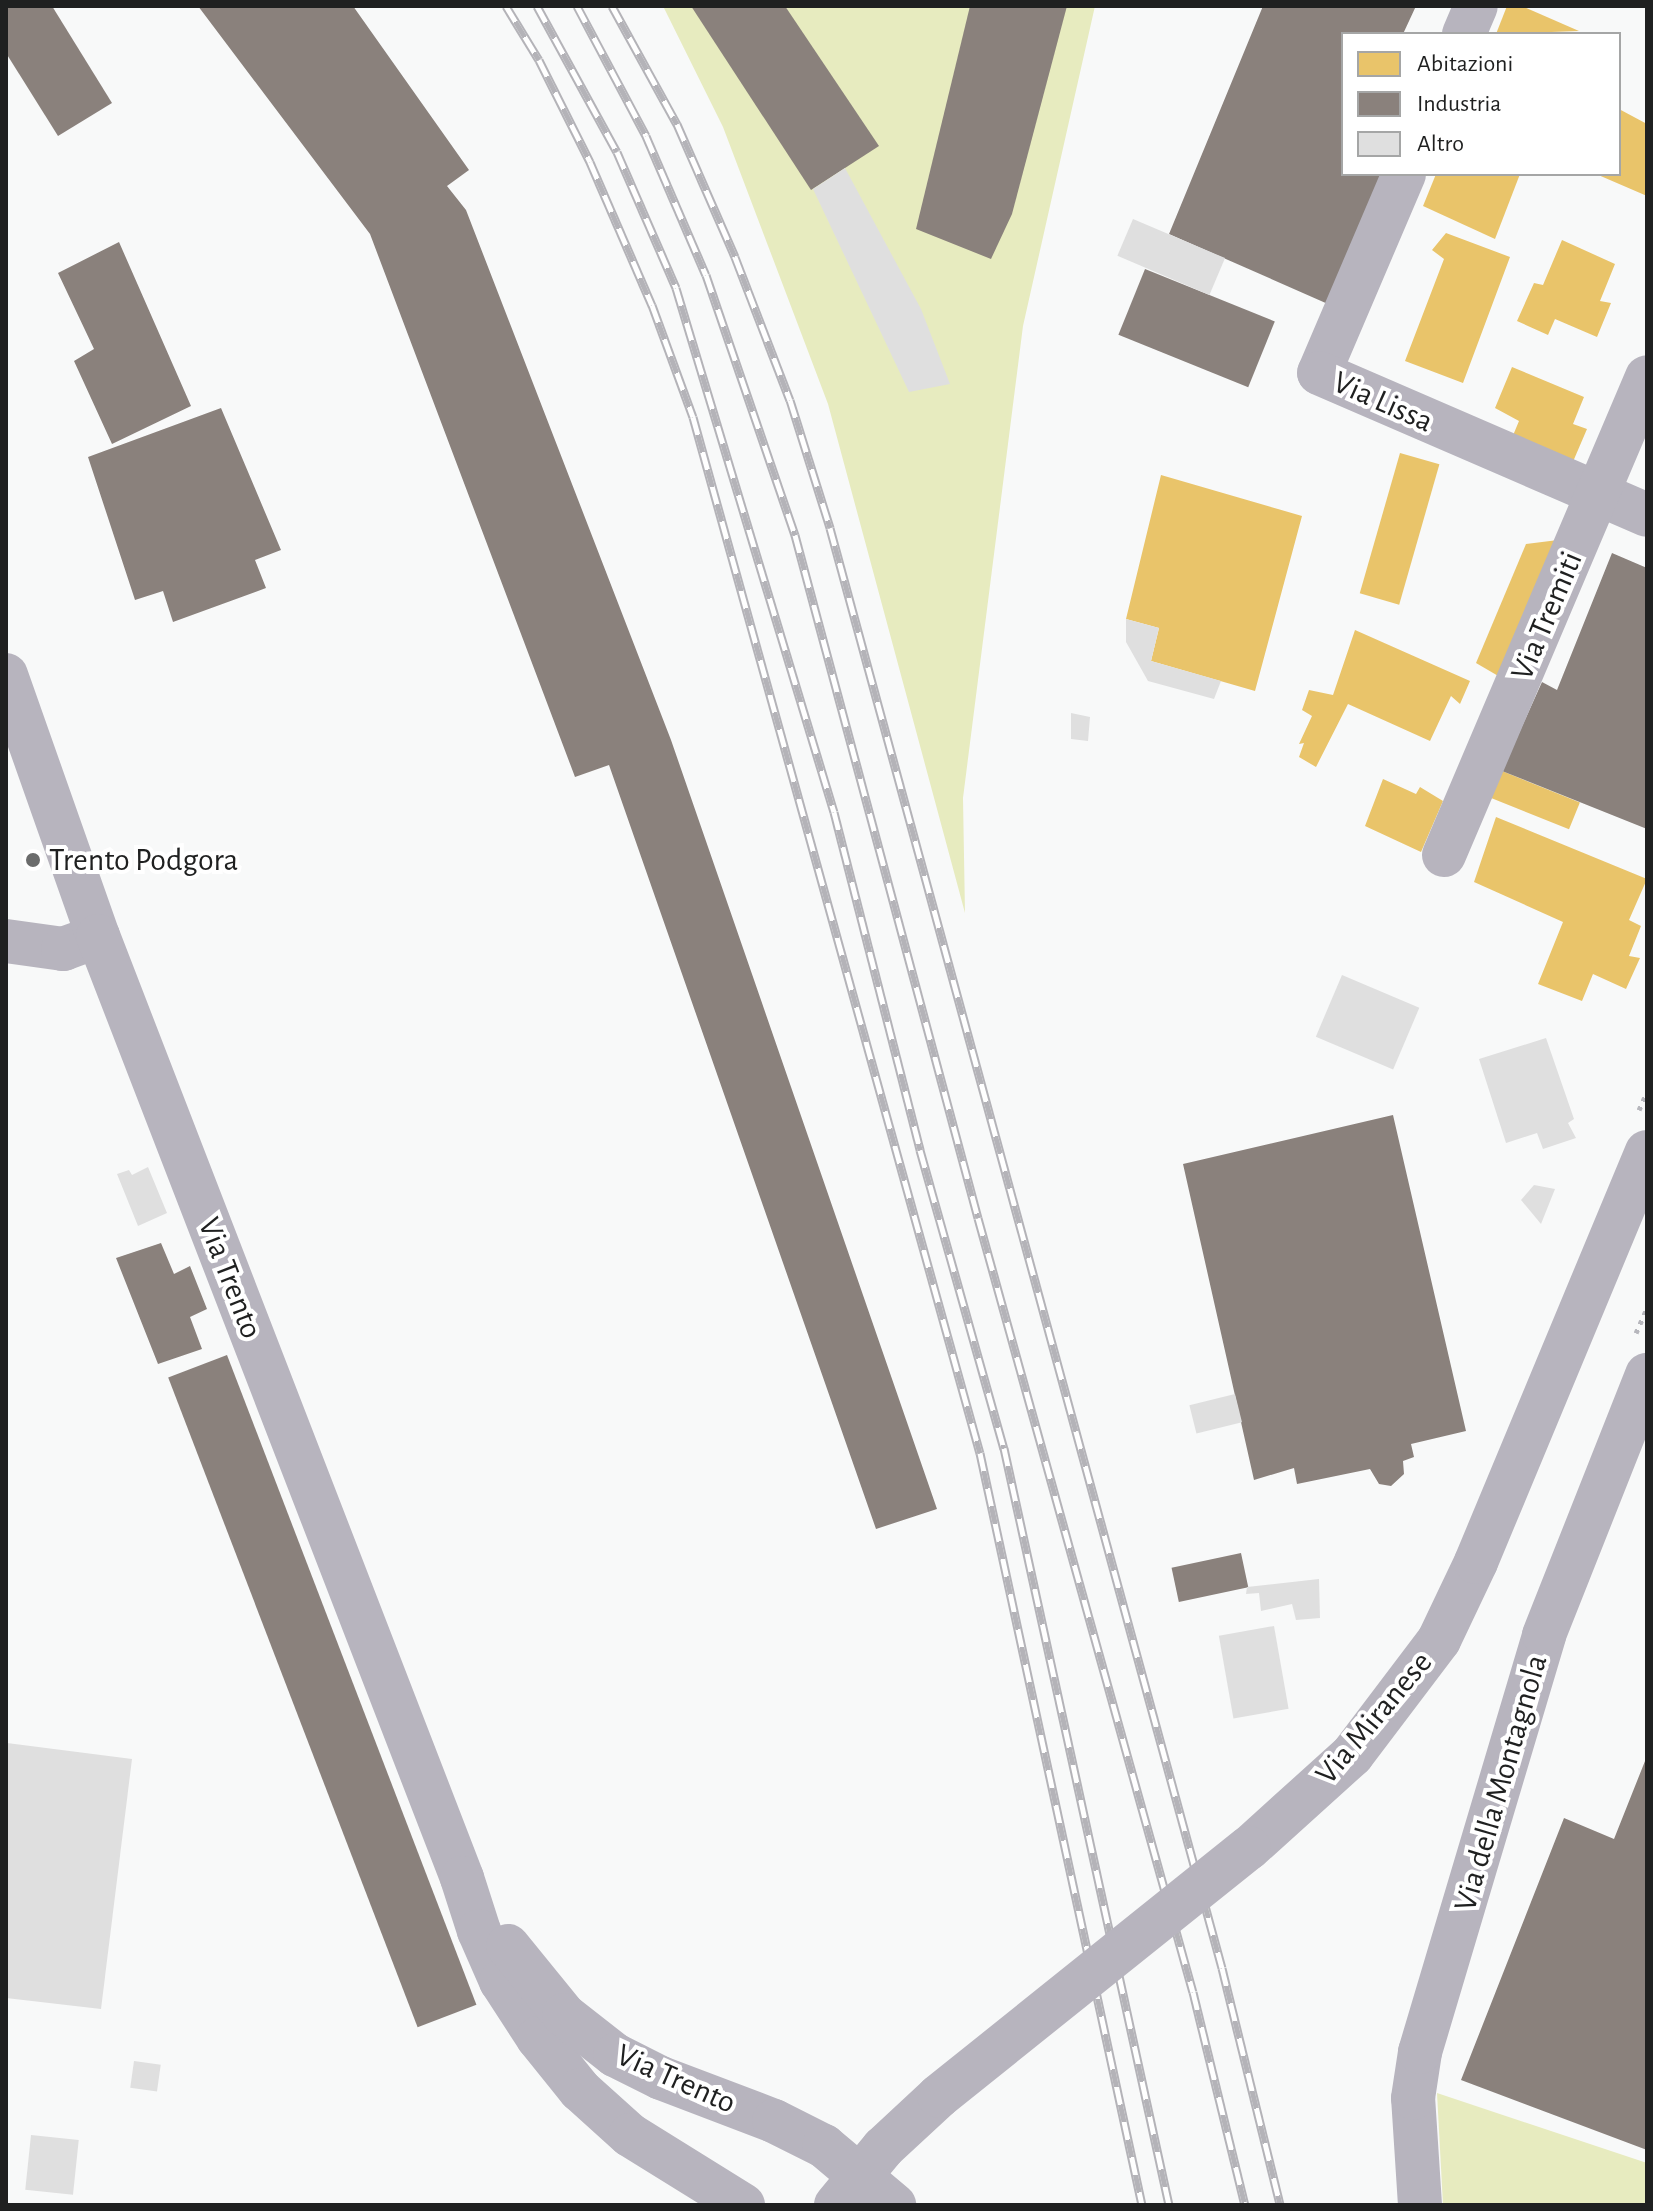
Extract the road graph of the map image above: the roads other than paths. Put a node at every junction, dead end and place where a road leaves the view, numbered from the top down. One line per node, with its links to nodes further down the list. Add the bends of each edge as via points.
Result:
1 (1476, 6): 2 (street)
2 (1465, 32)
3 (1403, 176): 5 (street, Via Lissa, via 1319,373)
4 (1647, 377): 5 (street, Via Tremiti)
5 (1598, 497): 6 (street, Via Lissa); 8 (street, Via Tremiti)
6 (1647, 515)
7 (6, 675): 9 (street, Via Trento)
8 (1444, 855)
9 (98, 936): 10 (street, via 63,949); 13 (street, Via Trento)
10 (6, 941)
11 (1647, 1152): 15 (street, Via Miranese, bridge, via 1439,1640 1352,1755 1249,1848 939,2096 883,2148)
12 (1647, 1375): 17 (street, Via della Montagnola, via 1544,1635 1420,2052 1413,2098)
13 (462, 1878): 14 (street, Via Trento, via 501,1981 580,2090 630,2135); 16 (street, Via Trento, via 564,2015 615,2055 824,2146)
14 (743, 2205)
15 (836, 2205)
16 (894, 2205)
17 (1420, 2205)

